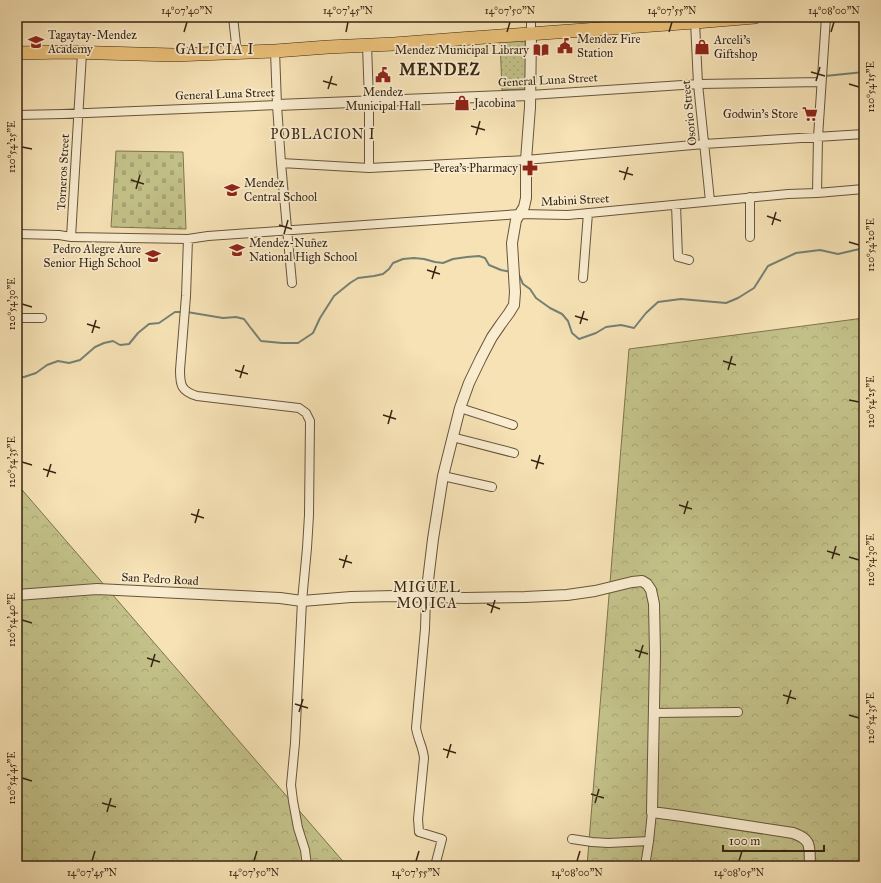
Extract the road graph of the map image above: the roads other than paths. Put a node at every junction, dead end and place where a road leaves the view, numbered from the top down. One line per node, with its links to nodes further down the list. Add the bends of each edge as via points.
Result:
1 (233, 17): 10 (street)
2 (531, 17): 6 (street)
3 (755, 17): 5 (main road)
4 (826, 17): 12 (street)
5 (695, 20): 6 (main road); 13 (street, Osorio Street)
6 (531, 34): 7 (main road); 14 (street)
7 (367, 45): 8 (main road); 15 (street)
8 (276, 51): 10 (main road); 16 (street)
9 (82, 53): 10 (main road); 11 (main road); 18 (street, Torneros Street)
10 (237, 53)
11 (17, 54)
12 (821, 82): 13 (street, General Luna Street); 20 (street)
13 (698, 84): 14 (street, General Luna Street); 21 (street, Osorio Street)
14 (530, 95): 15 (street, General Luna Street); 22 (street)
15 (369, 101): 16 (street, General Luna Street); 24 (street)
16 (277, 106): 18 (street, General Luna Street); 23 (street)
17 (17, 111): 18 (street, General Luna Street, via 18,115)
18 (79, 114): 34 (street, Torneros Street)
19 (864, 134): 20 (street)
20 (818, 137): 21 (street); 26 (street)
21 (704, 144): 22 (street); 28 (street, Osorio Street)
22 (526, 160): 24 (street); 31 (street, via 526,198)
23 (281, 163): 24 (street); 32 (street)
24 (369, 168)
25 (864, 189): 26 (street, Mabini Street)
26 (817, 193): 27 (street, Mabini Street)
27 (750, 198): 28 (street, Mabini Street); 35 (street)
28 (710, 201): 29 (street, Mabini Street)
29 (676, 205): 30 (street, Mabini Street); 37 (street, via 678,257)
30 (588, 213): 31 (street, Mabini Street); 38 (street)
31 (520, 214): 32 (street, Mabini Street); 42 (street, via 516,220 512,243 514,305 492,337 469,383)
32 (288, 230): 36 (street, Mabini Street); 39 (street)
33 (17, 234): 34 (street)
34 (72, 237): 36 (street, Mabini Street)
35 (750, 238)
36 (188, 239): 50 (street, via 180,370 182,389 197,396 299,408 306,413 310,421 309,515)
37 (689, 260)
38 (583, 278)
39 (292, 283)
40 (17, 318): 41 (street)
41 (42, 318)
42 (460, 408): 43 (street); 44 (street)
43 (513, 425)
44 (452, 437): 45 (street); 46 (street)
45 (514, 453)
46 (443, 476): 47 (street); 49 (street)
47 (492, 487)
48 (17, 595): 50 (street, San Pedro Road, via 97,589)
49 (426, 597): 50 (street, San Pedro Road, via 351,597); 52 (street, San Pedro Road, via 567,595 642,581 651,590 654,604); 57 (street, via 416,728 424,758 418,819 419,832 442,839)
50 (302, 601): 56 (street, via 291,785 292,801)
51 (738, 712): 52 (street)
52 (654, 713): 53 (street)
53 (652, 812): 55 (street); 59 (street, via 793,833 806,839 809,845)
54 (572, 840): 55 (street, via 608,843)
55 (649, 841): 58 (street)
56 (307, 866)
57 (435, 866)
58 (645, 866)
59 (810, 866)

